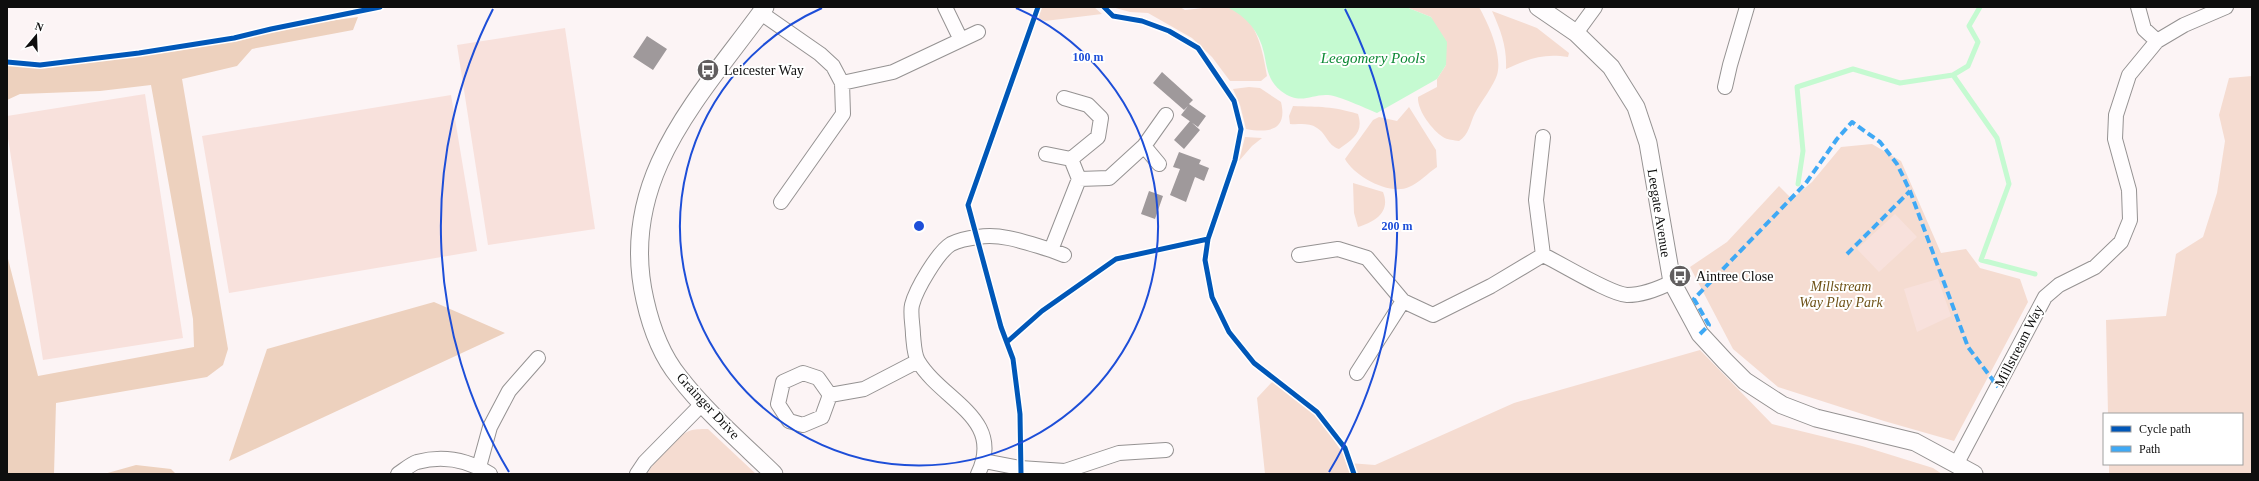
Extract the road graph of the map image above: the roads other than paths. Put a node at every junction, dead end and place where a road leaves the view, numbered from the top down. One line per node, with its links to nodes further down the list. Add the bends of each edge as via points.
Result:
1 (945, 7): 10 (street)
2 (1538, 7): 9 (street, Leegate Avenue)
3 (1595, 7): 9 (street)
4 (1747, 7): 13 (street)
5 (2138, 7): 11 (street, via 2144,29)
6 (2226, 7): 11 (street, Millstream Way, via 2184,25)
7 (763, 10): 12 (street, via 833,66); 31 (street, Grainger Drive, via 705,89 657,166 647,194 639,234 641,282 649,320 661,349 678,377)
8 (978, 32): 10 (street)
9 (1576, 33): 25 (street, Leegate Avenue, via 1611,67 1636,107 1648,143)
10 (961, 40): 12 (street, via 893,72)
11 (2157, 42): 34 (street, Millstream Way, via 2129,75 2116,115 2115,139 2129,190 2130,220 2120,242 2095,267 2059,285 2044,297)
12 (842, 83): 22 (street, via 842,114)
13 (1725, 87)
14 (1064, 98): 19 (street, via 1088,105 1101,118 1098,137)
15 (1166, 115): 17 (street)
16 (1543, 137): 24 (street, via 1536,200)
17 (1144, 146): 20 (street); 21 (street, via 1109,178)
18 (1046, 154): 19 (street)
19 (1071, 160): 21 (street)
20 (1159, 164)
21 (1079, 179): 28 (street, via 1058,252 1004,236 977,237 951,244 928,270 912,305 914,350)
22 (781, 202)
23 (1299, 255): 26 (street, via 1338,249 1367,258)
24 (1543, 255): 25 (street, via 1608,290 1627,295 1654,290); 26 (street, via 1491,286 1433,315)
25 (1672, 282): 34 (street, Leegate Avenue, via 1700,334 1745,382 1764,395 1816,418 1915,442)
26 (1403, 301): 29 (street)
27 (538, 358): 35 (street, via 508,391 490,427)
28 (918, 361): 30 (street, via 864,389); 33 (street, via 972,416 985,439)
29 (1357, 374)
30 (830, 395)
31 (703, 403): 37 (street); 38 (street, Grainger Drive)
32 (1166, 450): 33 (street, via 1119,453 1066,471 1020,468)
33 (984, 461): 39 (street)
34 (1957, 463): 40 (street, Leegate Avenue)
35 (484, 470): 36 (street, via 452,459 416,462)
36 (398, 474)
37 (637, 474)
38 (774, 474)
39 (978, 474)
40 (1974, 474)

